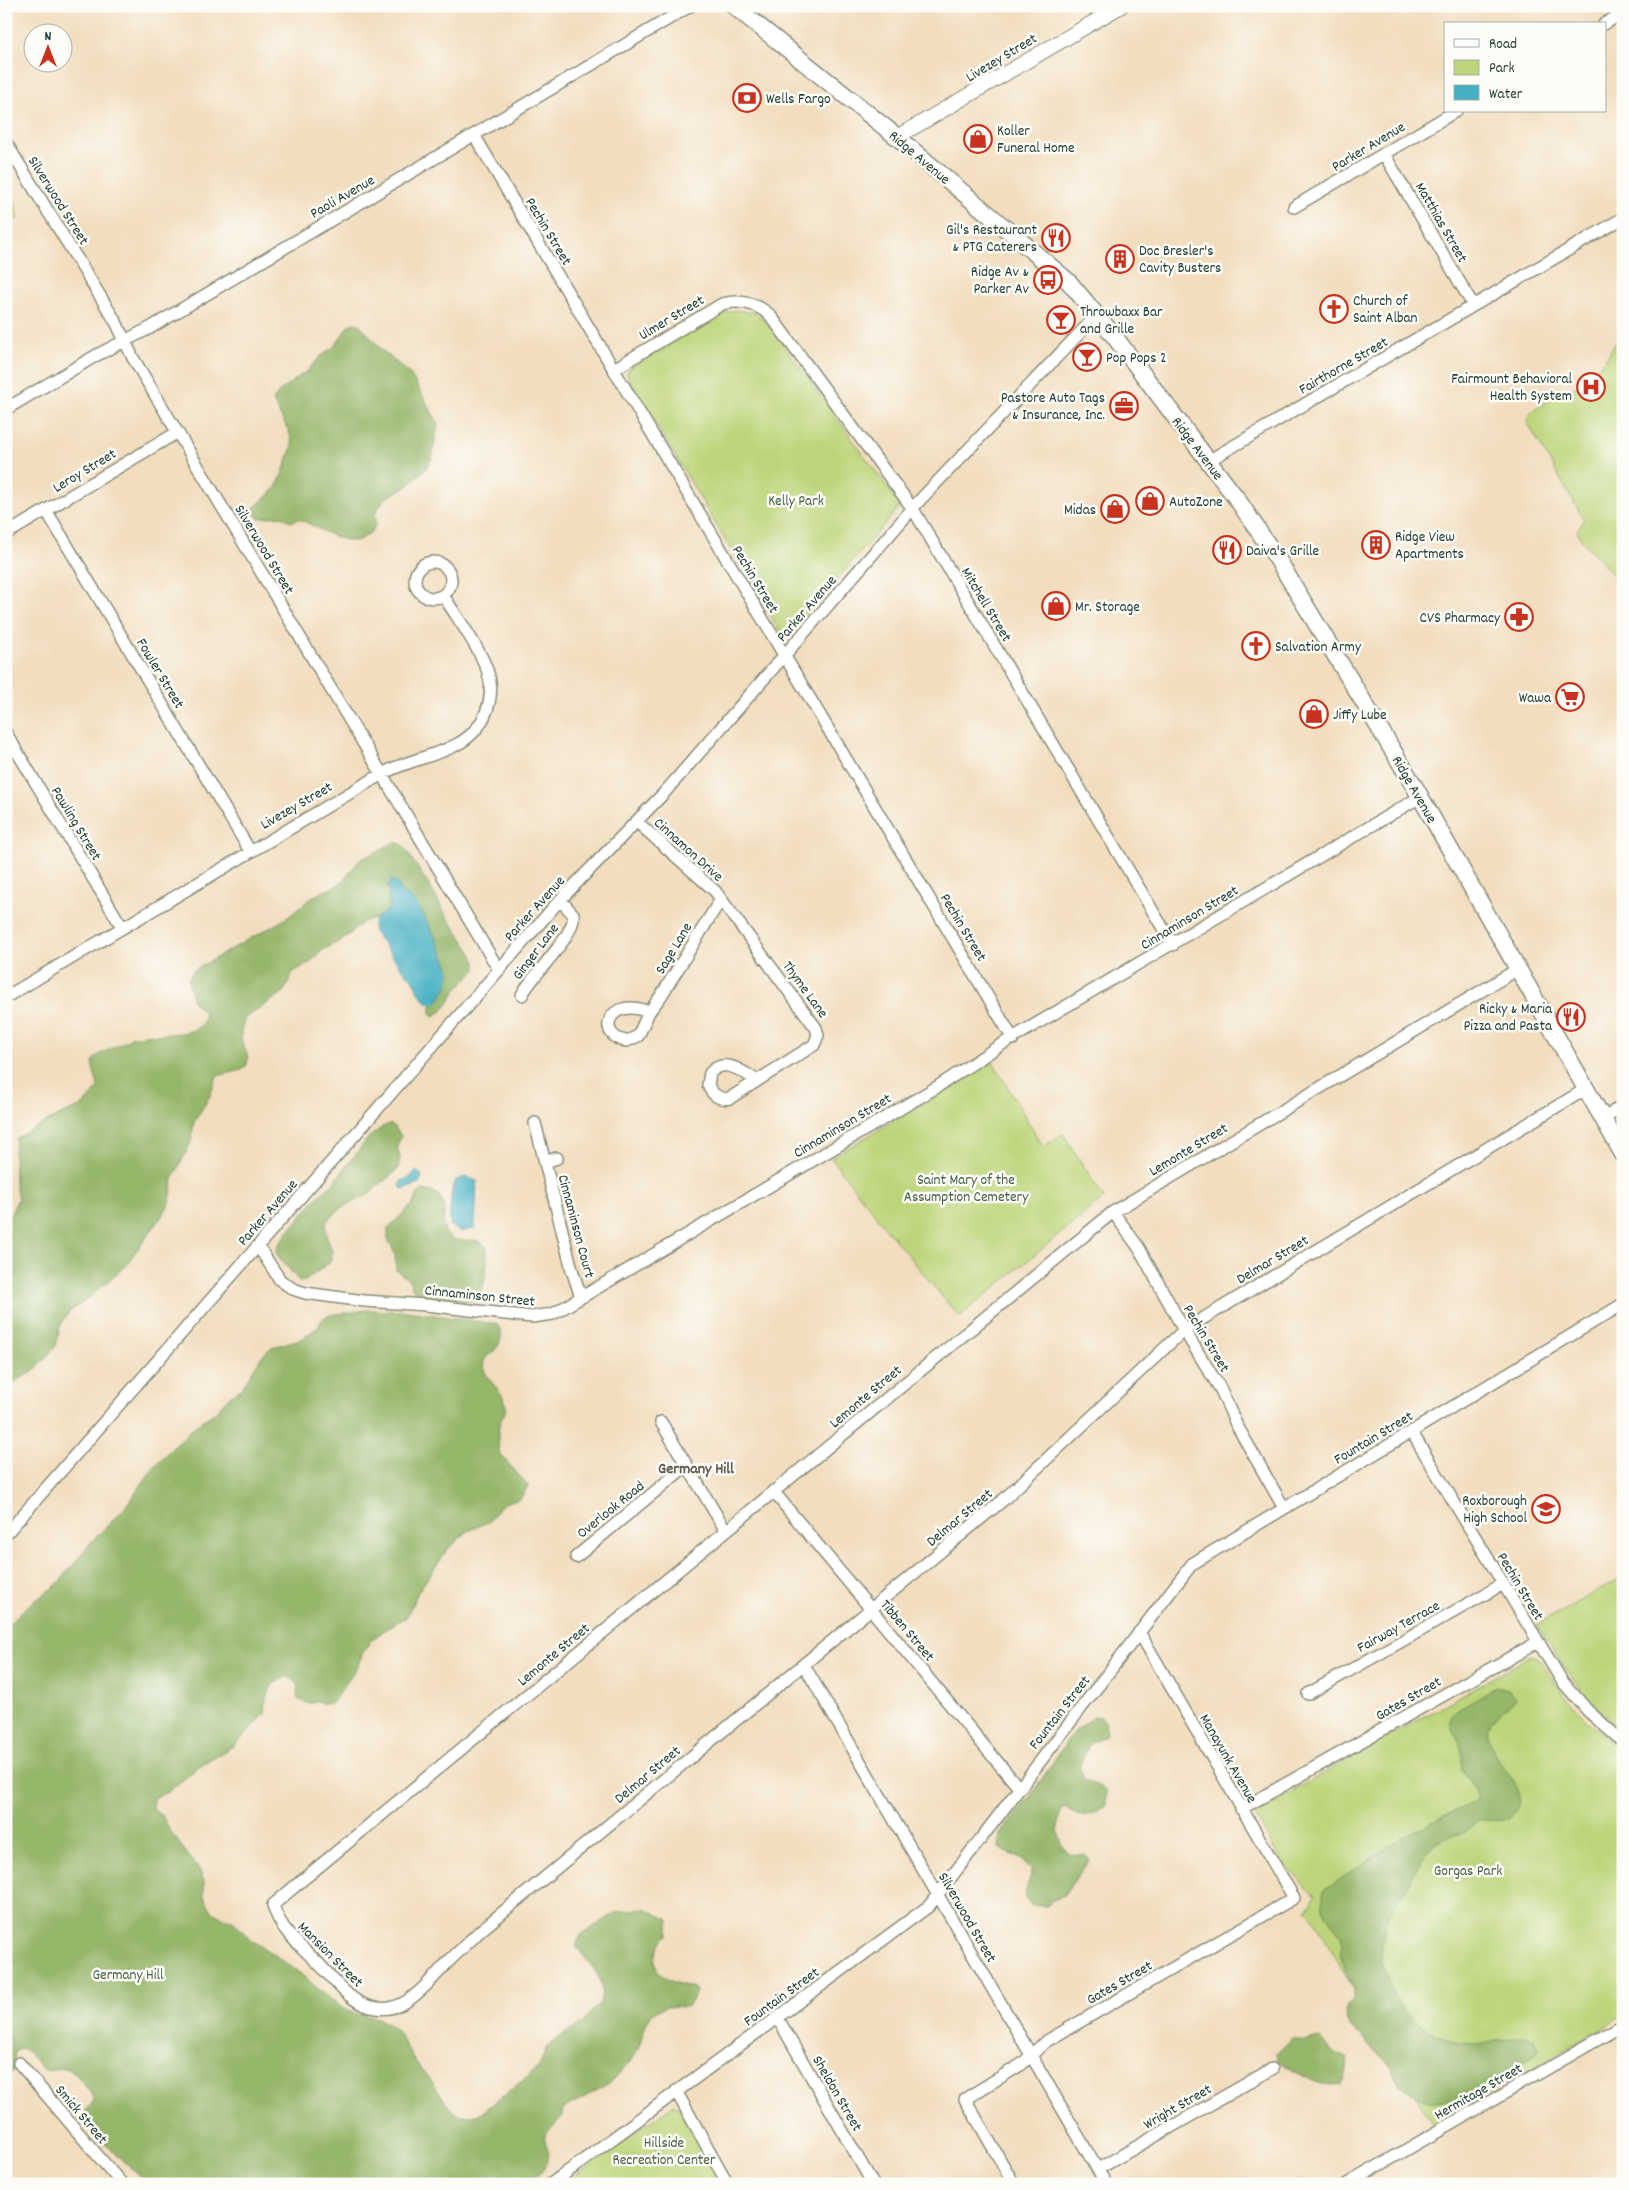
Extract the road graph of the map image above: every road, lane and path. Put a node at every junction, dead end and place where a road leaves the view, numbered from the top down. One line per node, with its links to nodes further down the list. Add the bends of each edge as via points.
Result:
1 (690, 6): 7 (street, Paoli Avenue)
2 (734, 6): 8 (main road, Ridge Avenue)
3 (1121, 6): 8 (street, Livezey Street)
4 (1623, 13): 5 (street)
5 (1606, 23)
6 (1454, 112): 10 (street, Parker Avenue)
7 (474, 135): 16 (street, Paoli Avenue); 17 (street, Pechin Street)
8 (897, 137): 15 (main road, Ridge Avenue, via 1070,282)
9 (6, 143): 16 (street, Silverwood Street)
10 (1384, 154): 11 (street, Parker Avenue); 14 (street, Matthias Street)
11 (1294, 207)
12 (1623, 218): 14 (street, Fairthorne Street)
13 (747, 303): 17 (street, Ulmer Street, via 731,302 715,308); 21 (street, Mitchell Street, via 763,309 776,322)
14 (1474, 305): 20 (street, Fairthorne Street)
15 (1098, 314): 20 (main road, Ridge Avenue); 21 (street, Parker Avenue)
16 (125, 340): 18 (street, Paoli Avenue); 19 (street, Silverwood Street)
17 (614, 369): 25 (street, Pechin Street)
18 (6, 408)
19 (178, 432): 22 (street, Leroy Street); 27 (street, Silverwood Street)
20 (1208, 461): 28 (main road, Ridge Avenue, via 1278,560)
21 (913, 509): 25 (street, Parker Avenue); 34 (street, Mitchell Street)
22 (46, 510): 23 (street, Leroy Street); 30 (street, Fowler Street)
23 (6, 534)
24 (443, 595): 27 (street, Livezey Street, via 486,666 491,687 488,708 474,732 459,744)
25 (784, 656): 29 (street, Parker Avenue); 40 (street, Pechin Street)
26 (6, 733): 33 (street, Pawling Street)
27 (382, 774): 30 (street, Livezey Street); 36 (street, Silverwood Street)
28 (1420, 797): 34 (street, Cinnaminson Street); 35 (main road, Ridge Avenue)
29 (637, 822): 31 (street, Cinnamon Drive); 32 (street, Parker Avenue)
30 (250, 851): 33 (street, Livezey Street)
31 (721, 899): 39 (street, Sage Lane); 41 (street, Thyme Lane, via 817,1031 814,1045)
32 (560, 900): 36 (street, Parker Avenue); 37 (street, Ginger Lane, via 573,914 574,923)
33 (122, 927): 38 (street, Livezey Street)
34 (1173, 945): 40 (street, Cinnaminson Street)
35 (1518, 969): 42 (main road, Ridge Avenue); 49 (street, Lemonte Street)
36 (499, 970): 50 (street, Parker Avenue)
37 (522, 995)
38 (6, 997)
39 (649, 1012)
40 (1013, 1039): 51 (street, Cinnaminson Street)
41 (756, 1080)
42 (1586, 1089): 44 (main road, Ridge Avenue); 53 (street, Delmar Street)
43 (1623, 1104): 44 (street)
44 (1603, 1120): 46 (main road, Ridge Avenue)
45 (535, 1123): 48 (street, Cinnaminson Court)
46 (1623, 1154)
47 (557, 1158): 48 (street, Cinnaminson Court)
48 (545, 1162): 51 (street, Cinnaminson Court)
49 (1113, 1212): 53 (street, Pechin Street, via 1139,1248); 57 (street, Lemonte Street)
50 (258, 1246): 51 (street, Cinnaminson Street, via 280,1280 292,1290 305,1293 532,1317 553,1314); 60 (street, Parker Avenue)
51 (581, 1297)
52 (1623, 1304): 55 (street, Fountain Street)
53 (1184, 1330): 58 (street, Pechin Street, via 1221,1390 1236,1424); 63 (street, Delmar Street, via 1022,1484)
54 (662, 1422): 56 (street)
55 (1411, 1431): 58 (street, Fountain Street); 62 (street, Pechin Street)
56 (687, 1465): 59 (street); 61 (street, Overlook Road)
57 (773, 1491): 59 (street, Lemonte Street); 63 (street, Tibben Street)
58 (1284, 1508): 64 (street, Fountain Street, via 1192,1564)
59 (726, 1531): 73 (street, Lemonte Street)
60 (6, 1534)
61 (576, 1557)
62 (1503, 1584): 65 (street, Pechin Street); 67 (street, Fairway Terrace)
63 (871, 1609): 66 (street, Delmar Street); 69 (street, Tibben Street)
64 (1139, 1632): 69 (street, Fountain Street); 70 (street, Manayunk Avenue)
65 (1538, 1642): 68 (street, Pechin Street, via 1575,1697); 70 (street, Gates Street)
66 (804, 1665): 71 (street, Silverwood Street); 74 (street, Delmar Street, via 480,1931 419,1993 401,2005)
67 (1308, 1694)
68 (1623, 1742)
69 (1019, 1788): 71 (street, Fountain Street)
70 (1241, 1809): 72 (street, Manayunk Avenue)
71 (938, 1894): 75 (street, Fountain Street, via 925,1909); 77 (street, Silverwood Street)
72 (1294, 1898): 77 (street, Gates Street, via 1045,2042)
73 (273, 1905): 74 (street, Mansion Street, via 284,1927 339,1986 364,2005)
74 (382, 2009)
75 (777, 2017): 80 (street, Fountain Street); 85 (street, Sheldon Street)
76 (1623, 2025): 88 (street, Hermitage Street)
77 (1032, 2055): 81 (street, Silverwood Street); 86 (street, Gates Street, via 965,2099)
78 (19, 2063): 82 (street, Smick Street)
79 (1272, 2069): 81 (street, Wright Street)
80 (676, 2091): 83 (street, Fountain Street); 84 (street)
81 (1098, 2169): 87 (street, Silverwood Street)
82 (122, 2184)
83 (551, 2184)
84 (728, 2184)
85 (873, 2184)
86 (1014, 2184)
87 (1106, 2184)
88 (1348, 2184)

